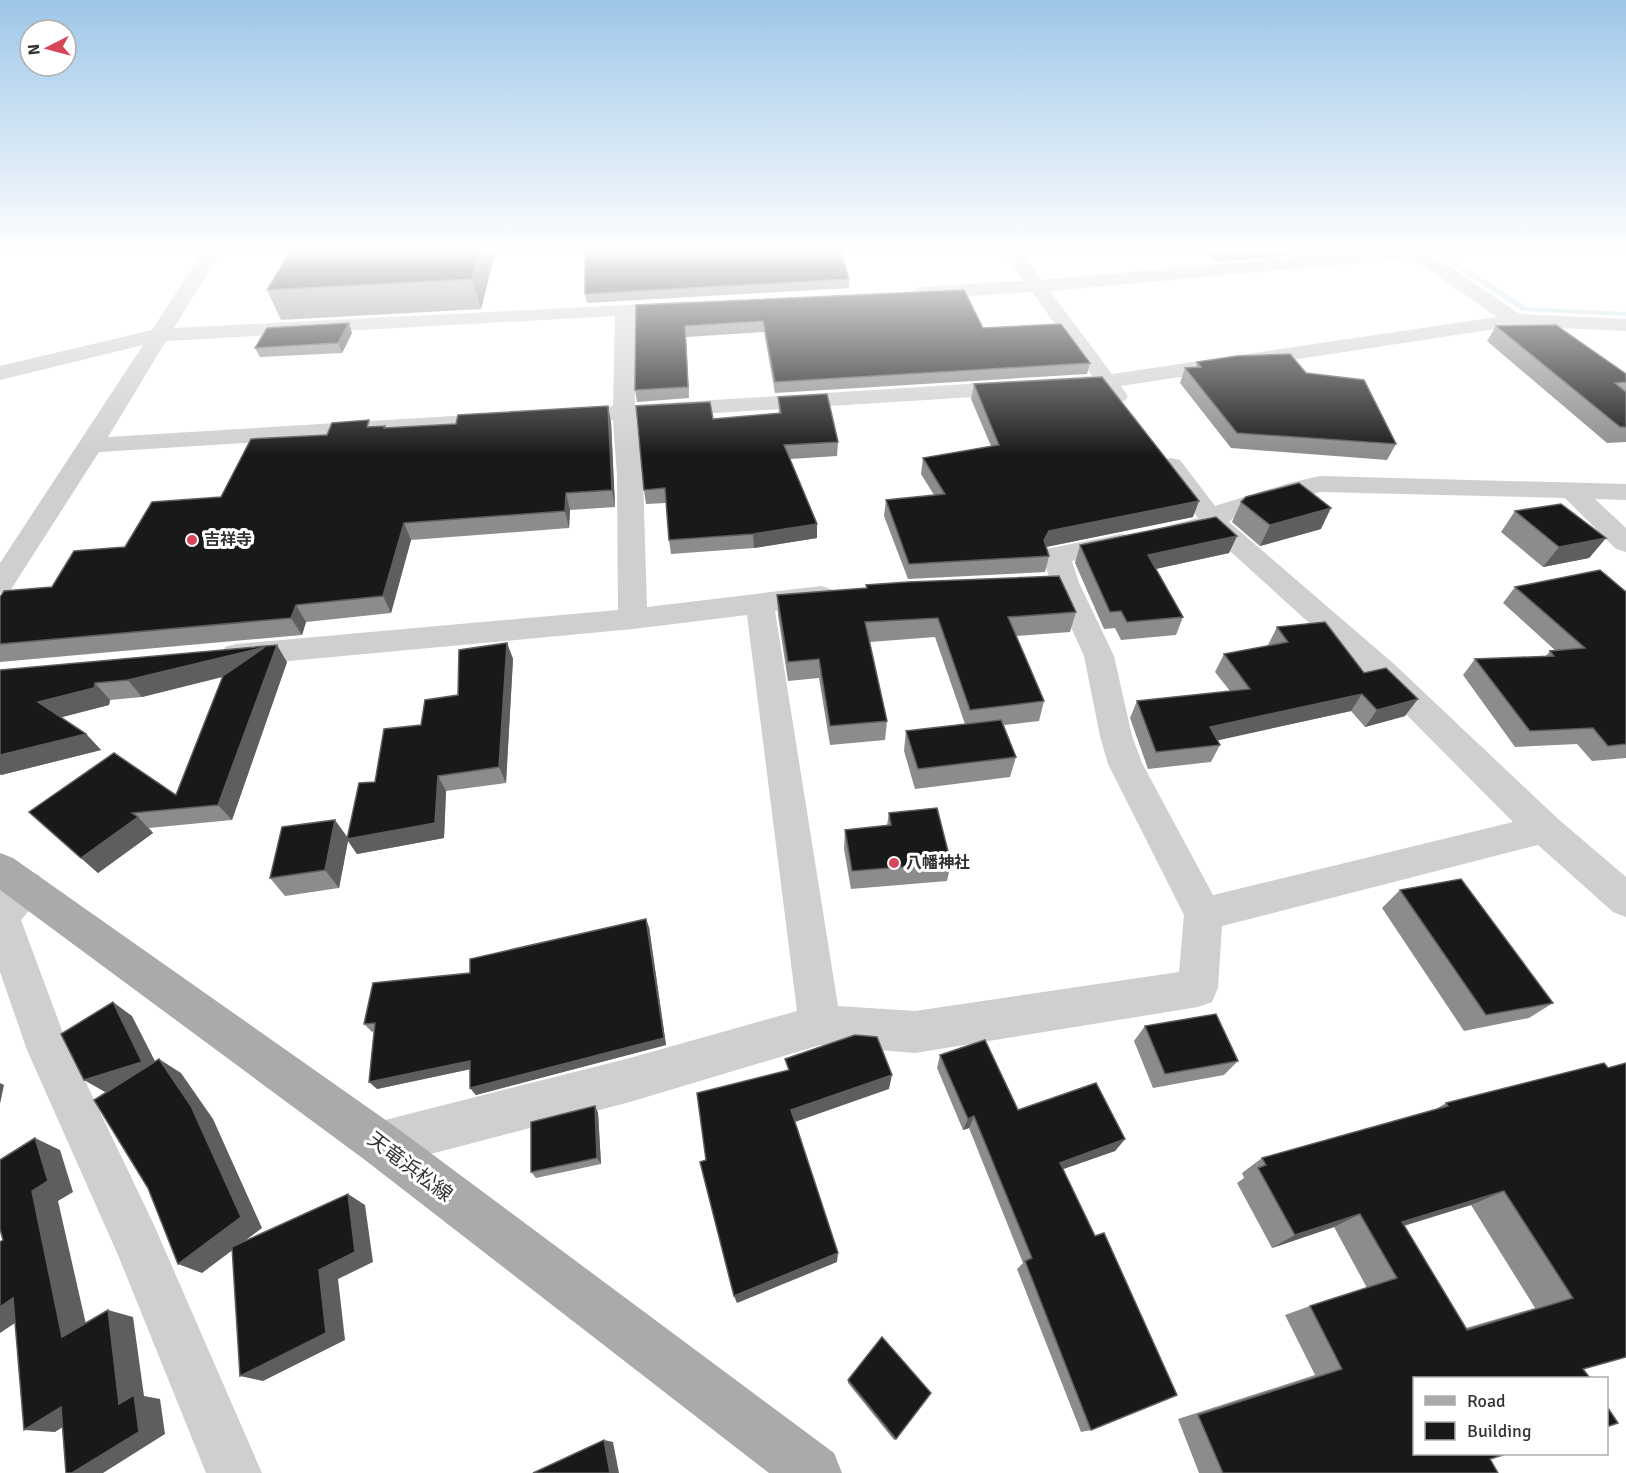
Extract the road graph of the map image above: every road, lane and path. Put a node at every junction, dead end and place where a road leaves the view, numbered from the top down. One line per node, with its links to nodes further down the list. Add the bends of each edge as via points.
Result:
1 (169, 318): 8 (street)
2 (468, 318): 8 (street)
3 (625, 318): 11 (street)
4 (1060, 318): 10 (street)
5 (1512, 318): 6 (street)
6 (1515, 320): 7 (street); 10 (street)
7 (1626, 325)
8 (158, 335): 9 (street); 13 (street)
9 (0, 373)
10 (1106, 382): 11 (street); 12 (street)
11 (624, 412): 13 (street); 22 (street)
12 (1135, 419)
13 (91, 445): 19 (street)
14 (1157, 447): 17 (street)
15 (1572, 491): 16 (street); 17 (street, via 1320,484 1227,509); 18 (street)
16 (1626, 492)
17 (1215, 522): 24 (street, via 1383,672); 27 (street, via 1056,555 1054,584 1099,656 1125,764)
18 (1626, 543)
19 (0, 584)
20 (851, 594): 21 (street)
21 (760, 604): 22 (street); 28 (street)
22 (633, 619): 23 (street)
23 (208, 657)
24 (1544, 830): 26 (street); 27 (street)
25 (13, 878): 29 (main road, 天竜浜松線); 30 (street, via 0,916 48,1050 137,1242)
26 (1626, 900)
27 (1203, 914): 28 (street, via 1198,987 915,1032)
28 (820, 1025): 29 (street, via 630,1080)
29 (381, 1144): 31 (main road, 天竜浜松線)
30 (234, 1473)
31 (814, 1473)

